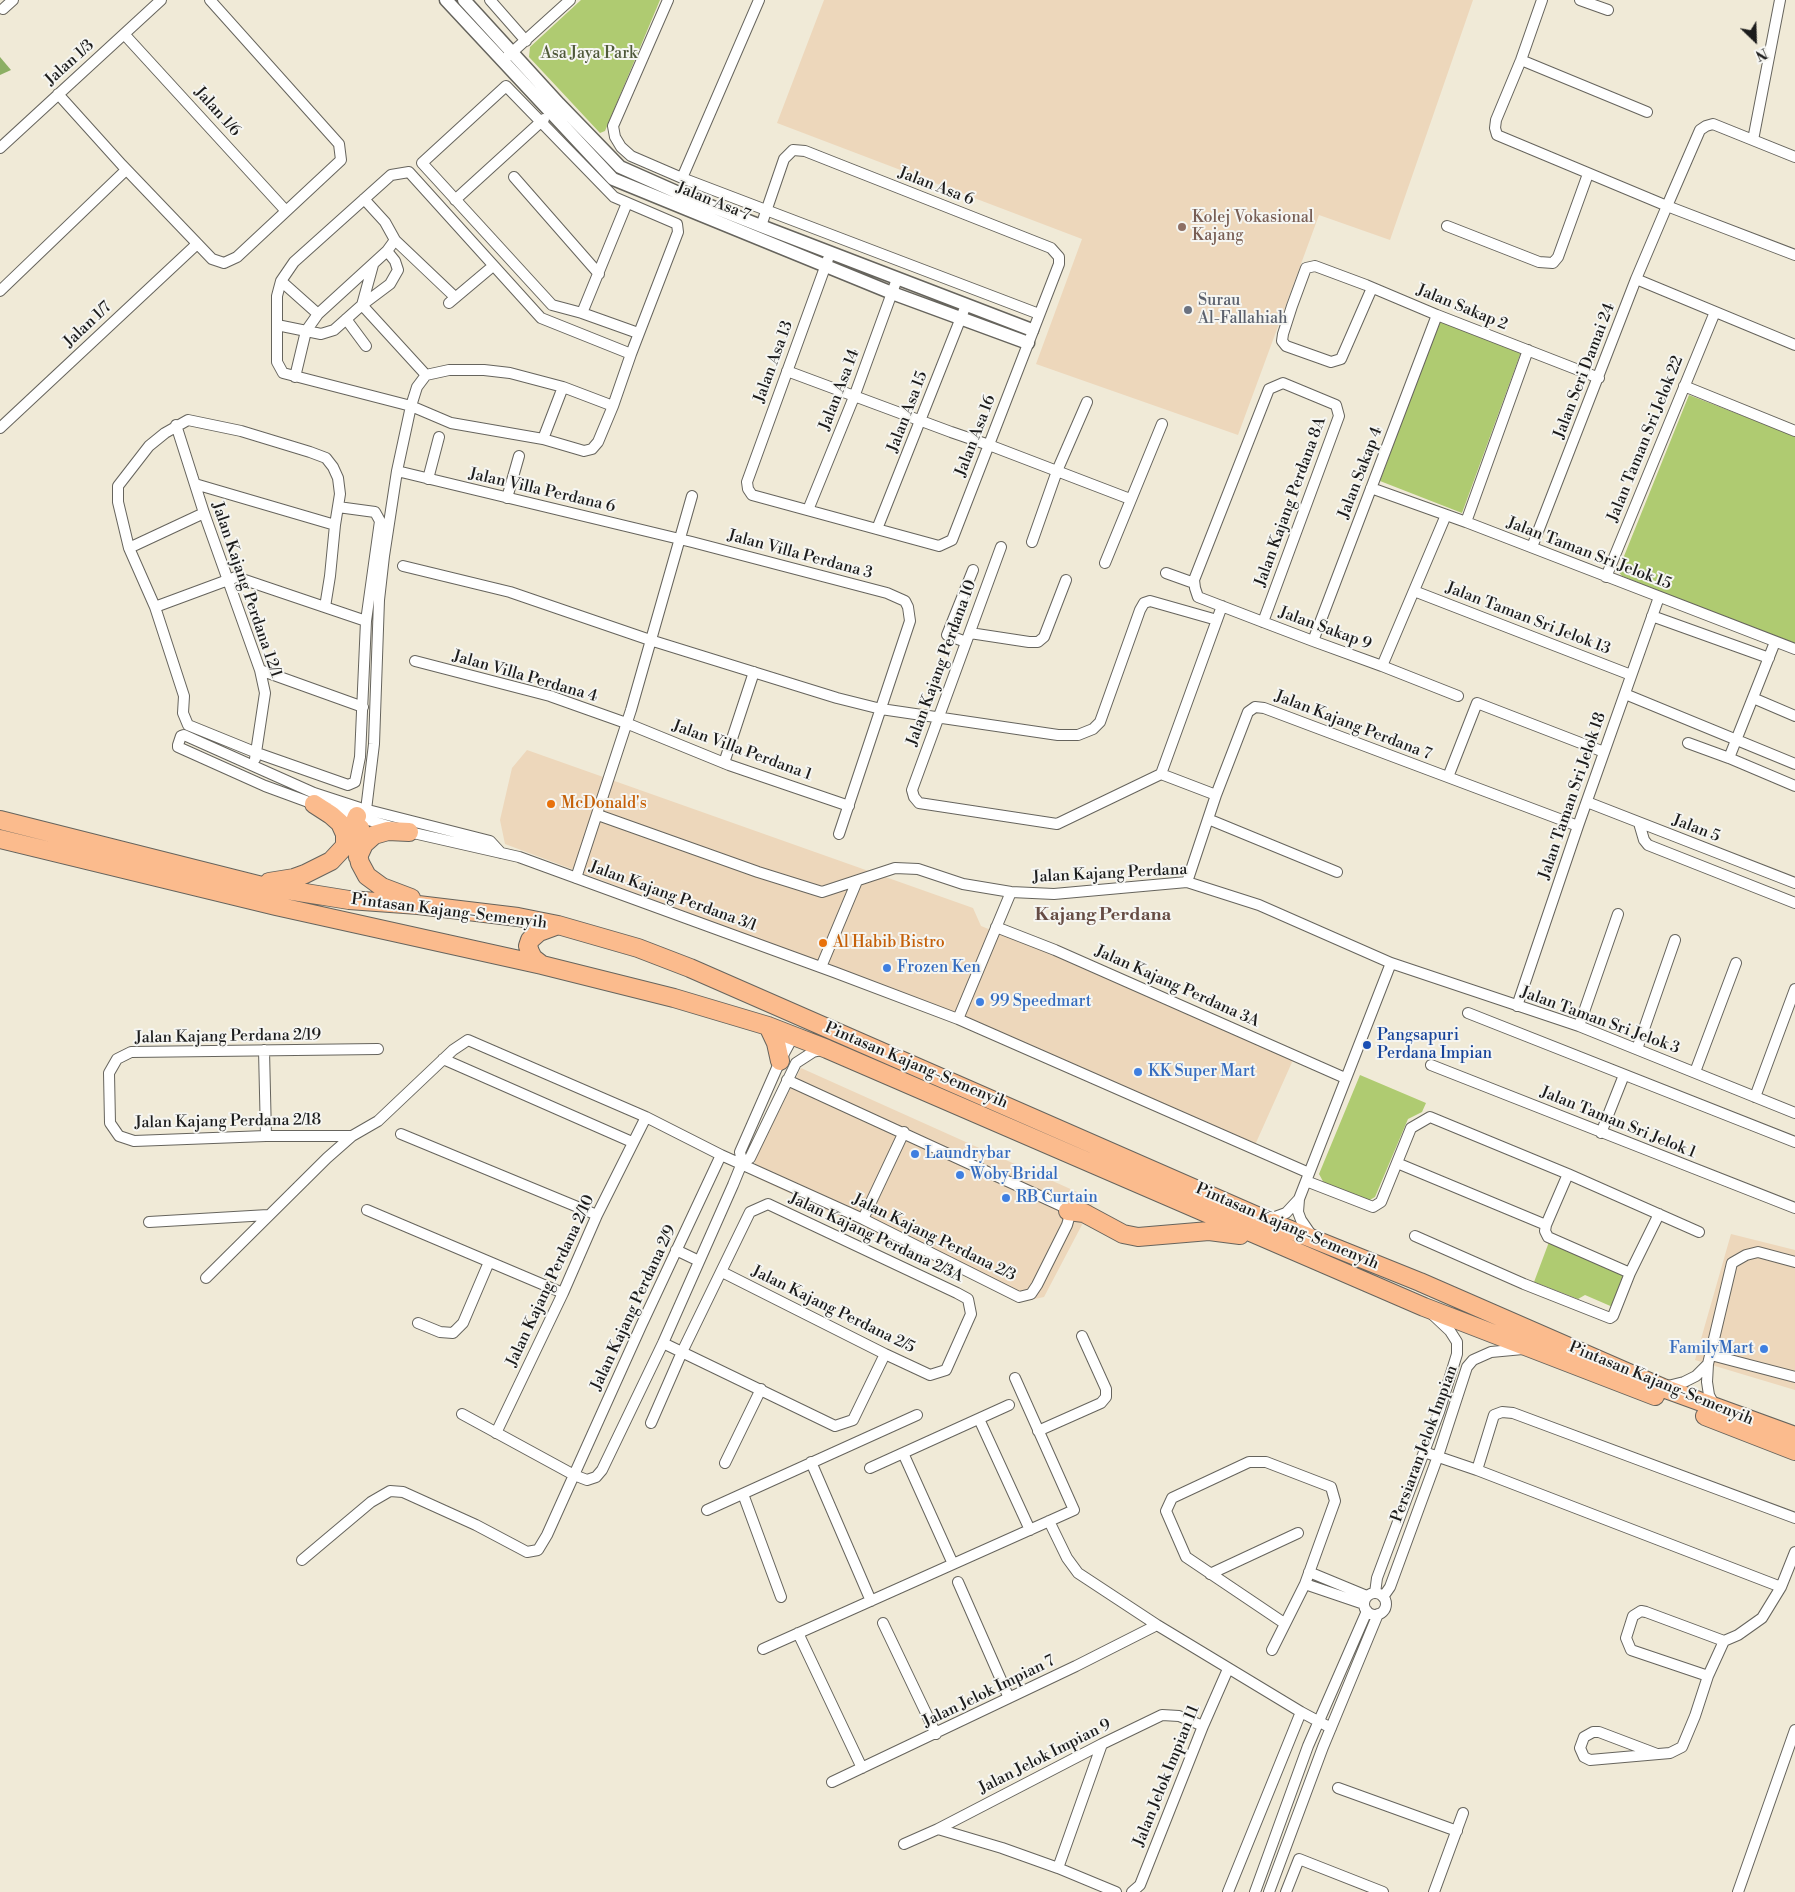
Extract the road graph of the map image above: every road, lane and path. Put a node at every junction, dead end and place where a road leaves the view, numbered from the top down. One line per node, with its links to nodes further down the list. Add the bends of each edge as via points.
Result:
1 (13, 0): 13 (street)
2 (161, 0): 15 (street, Jalan 1/3)
3 (210, 0): 38 (street, via 339,144 341,160)
4 (446, 0): 17 (street, Jalan Asa 7)
5 (464, 0): 17 (street, Jalan Asa 7)
6 (490, 0): 16 (street)
7 (570, 0): 16 (street)
8 (668, 0): 23 (street, via 613,126)
9 (759, 0): 31 (street)
10 (1542, 0): 18 (street)
11 (1580, 0): 14 (street)
12 (1780, 0): 24 (street)
13 (3, 9)
14 (1608, 10)
15 (124, 34): 19 (street, Jalan 1/3); 38 (street, Jalan 1/6)
16 (526, 40): 17 (street)
17 (507, 57): 20 (street, Jalan Asa 7)
18 (1522, 60): 21 (street); 29 (street, via 1496,120 1497,135)
19 (58, 94): 25 (street, Jalan 1/3); 28 (street)
20 (554, 108): 22 (street); 26 (street, Jalan Asa 7)
21 (1647, 112)
22 (541, 122): 33 (street); 33 (street, via 506,86 422,163); 34 (street, via 614,197)
23 (615, 137): 26 (street); 31 (street, Jalan Asa 7, via 631,156)
24 (1753, 140): 27 (street); 36 (street, Jalan Seri Damai 24, via 1713,124 1700,130)
25 (0, 148)
26 (595, 151): 35 (street, Jalan Asa 7)
27 (1795, 157)
28 (126, 170): 43 (street); 57 (street)
29 (1588, 174): 36 (street); 40 (street, via 1553,263 1539,262)
30 (514, 177): 52 (street)
31 (682, 178): 37 (street, Jalan Asa 7)
32 (364, 200): 41 (street, via 385,222); 46 (street, via 391,175 410,172); 55 (street, via 294,262)
33 (455, 200): 42 (street)
34 (627, 203): 52 (street); 71 (street, via 677,224 678,232)
35 (688, 203): 39 (street, Jalan Asa 7); 50 (street, Jalan Asa 7)
36 (1668, 206): 47 (street); 54 (street, Jalan Seri Damai 24)
37 (766, 210): 39 (street); 49 (street, Jalan Asa 6, via 784,159 793,150 805,152 1051,248 1059,256); 64 (street, Jalan Asa 7)
38 (286, 211): 43 (street, via 237,257 224,263 212,259)
39 (761, 226): 45 (street, Jalan Asa 7)
40 (1447, 226)
41 (395, 240): 44 (street); 51 (street, via 452,300)
42 (494, 242): 46 (street); 62 (street, via 552,305)
43 (197, 244): 90 (street, Jalan 1/7)
44 (387, 251): 48 (street); 59 (street, via 398,270 390,284)
45 (831, 253): 50 (street, Jalan Asa 13); 53 (street, Jalan Asa 7)
46 (482, 254): 51 (street)
47 (1795, 255)
48 (374, 264): 59 (street); 63 (street)
49 (1059, 264): 64 (street, Jalan Asa 16)
50 (825, 265): 58 (street, Jalan Asa 7); 77 (street, Jalan Asa 13)
51 (493, 266): 76 (street, via 541,318)
52 (599, 274): 62 (street)
53 (897, 279): 58 (street, Jalan Asa 14); 60 (street, Jalan Asa 7)
54 (1636, 279): 61 (street); 80 (street, Jalan Seri Damai 24)
55 (281, 281): 63 (street); 68 (street, via 277,296)
56 (1372, 288): 56 (street, Jalan Sakap 2, via 1341,359 1331,362 1286,346 1282,341 1306,268 1315,266); 65 (street, Jalan Sakap 2)
57 (0, 291)
58 (892, 293): 66 (street, Jalan Asa 7); 83 (street, Jalan Asa 14)
59 (362, 305): 67 (street); 78 (street)
60 (966, 305): 66 (street, Jalan Asa 15); 69 (street, Jalan Asa 7)
61 (1715, 312): 73 (street); 81 (street, Jalan Taman Sri Jelok 22)
62 (582, 313): 71 (street)
63 (318, 314): 70 (street)
64 (1038, 314): 69 (street, Jalan Asa 16)
65 (1437, 315): 75 (street, Jalan Sakap 2); 100 (street, Jalan Sakap 4)
66 (960, 318): 72 (street, Jalan Asa 7); 87 (street, Jalan Asa 15)
67 (346, 319): 70 (street, via 328,334); 74 (street)
68 (277, 325): 70 (street); 79 (street, via 279,368 282,373)
69 (1032, 330): 72 (street, Jalan Asa 16)
70 (306, 331): 79 (street)
71 (638, 333): 76 (street)
72 (1028, 343): 94 (street, Jalan Asa 16)
73 (1795, 345)
74 (366, 346)
75 (1528, 350): 80 (street, Jalan Sakap 2); 108 (street)
76 (631, 354): 86 (street)
77 (787, 371): 83 (street); 105 (street, Jalan Asa 13, via 747,482 748,489 752,495)
78 (426, 375): 82 (street, via 450,370 484,370); 85 (street)
79 (295, 376): 85 (street)
80 (1599, 378): 114 (street, Jalan Seri Damai 24)
81 (1684, 386): 91 (street); 120 (street, Jalan Taman Sri Jelok 22)
82 (564, 387): 86 (street); 93 (street)
83 (854, 396): 87 (street); 105 (street, Jalan Asa 14)
84 (1087, 402): 97 (street)
85 (411, 406): 93 (street, via 451,423); 96 (street)
86 (613, 406): 93 (street, via 592,449 584,450)
87 (921, 422): 94 (street); 110 (street, Jalan Asa 15)
88 (1162, 424): 103 (street)
89 (176, 426): 99 (street, Jalan Kajang Perdana 12/1); 104 (street, via 188,420 241,432 326,458 338,478); 115 (street, via 149,446 118,486 118,502)
90 (0, 428)
91 (1795, 431)
92 (439, 437): 98 (street)
93 (543, 439)
94 (989, 445): 97 (street); 110 (street, Jalan Asa 16, via 952,540 939,546)
95 (519, 456): 102 (street)
96 (397, 471): 98 (street, Jalan Villa Perdana 6); 169 (street, via 379,600 374,744)
97 (1058, 472): 103 (street); 112 (street)
98 (428, 479): 102 (street, Jalan Villa Perdana 6)
99 (195, 484): 106 (street, Jalan Kajang Perdana 12/1); 109 (street)
100 (1371, 488): 107 (street, Jalan Taman Sri Jelok 15); 135 (street, Jalan Sakap 4)
101 (692, 496): 111 (street)
102 (506, 498): 111 (street, Jalan Villa Perdana 6)
103 (1130, 500): 116 (street)
104 (338, 507): 109 (street); 131 (street, via 376,512 380,521)
105 (808, 510): 110 (street)
106 (204, 513): 115 (street); 121 (street, Jalan Kajang Perdana 12/1)
107 (1446, 515): 108 (street, Jalan Taman Sri Jelok 15); 124 (street)
108 (1466, 522): 114 (street, Jalan Taman Sri Jelok 15)
109 (335, 525): 128 (street)
110 (877, 529)
111 (680, 539): 134 (street); 148 (street, Jalan Villa Perdana 3, via 900,598 908,607 910,620)
112 (1032, 542)
113 (1001, 546): 133 (street, Jalan Kajang Perdana 10)
114 (1532, 547): 120 (street, Jalan Taman Sri Jelok 15)
115 (129, 548): 127 (street)
116 (1105, 563)
117 (403, 566): 134 (street, via 510,592)
118 (973, 570): 133 (street, via 947,635)
119 (1166, 573): 123 (street)
120 (1606, 577): 125 (street, Jalan Taman Sri Jelok 15)
121 (228, 580): 127 (street); 128 (street, via 236,578); 141 (street, Jalan Kajang Perdana 12/1)
122 (1066, 580): 133 (street, via 1044,638 1038,642)
123 (1194, 581): 126 (street, Jalan Sakap 9, via 1198,597); 132 (street, Jalan Kajang Perdana 8A, via 1269,389 1283,383 1336,405 1339,416)
124 (1414, 591): 140 (street); 143 (street, Jalan Taman Sri Jelok 13)
125 (1659, 597): 129 (street, Jalan Taman Sri Jelok 18); 136 (street, Jalan Taman Sri Jelok 15)
126 (1222, 606): 130 (street); 132 (street, Jalan Sakap 9)
127 (155, 607): 155 (street, via 184,696 183,713 188,725)
128 (325, 607): 131 (street)
129 (1652, 616): 138 (street); 143 (street, Jalan Taman Sri Jelok 18)
130 (1217, 620): 150 (street, via 1150,601 1144,603 1100,722 1078,735); 161 (street)
131 (366, 621): 147 (street)
132 (1263, 622): 135 (street, Jalan Sakap 9)
133 (968, 638): 150 (street, Jalan Kajang Perdana 10)
134 (650, 640): 142 (street); 151 (street)
135 (1313, 641): 140 (street, Jalan Sakap 9)
136 (1775, 642): 137 (street, Jalan Taman Sri Jelok 15); 138 (street)
137 (1795, 649)
138 (1768, 658): 146 (street)
139 (415, 661): 151 (street, Jalan Villa Perdana 4, via 550,696)
140 (1382, 666): 145 (street, Jalan Sakap 9)
141 (260, 670): 147 (street); 155 (street, Jalan Kajang Perdana 12/1, via 264,693)
142 (754, 672): 148 (street); 157 (street)
143 (1631, 675): 144 (street, Jalan Taman Sri Jelok 18)
144 (1625, 694): 152 (street); 154 (street, Jalan Taman Sri Jelok 18)
145 (1458, 696)
146 (1753, 698): 149 (street); 152 (street)
147 (363, 707): 155 (street, via 360,757 354,782 348,786)
148 (881, 709): 150 (street); 168 (street)
149 (1795, 716)
150 (937, 718): 161 (street, Jalan Kajang Perdana 10, via 912,790 919,803 1057,824)
151 (626, 723): 157 (street, Jalan Villa Perdana 1); 170 (street)
152 (1737, 739): 156 (street); 158 (street)
153 (1688, 743): 156 (street)
154 (1604, 752): 162 (street, via 1477,703); 166 (street, Jalan Taman Sri Jelok 18)
155 (257, 753): 159 (street, Jalan Kajang Perdana 12/1)
156 (1729, 758): 164 (street)
157 (724, 763): 168 (street, Jalan Villa Perdana 1)
158 (1795, 764)
159 (252, 767): 160 (street, via 243,772); 160 (street, via 181,736 178,747); 163 (street, via 257,780); 169 (street)
160 (232, 771): 163 (street)
161 (1161, 774): 165 (street)
162 (1448, 777): 165 (street, Jalan Kajang Perdana 7, via 1255,707 1248,712); 174 (street, Jalan Kajang Perdana 7)
163 (265, 786): 167 (street)
164 (1795, 786)
165 (1216, 796): 171 (street)
166 (1587, 802): 173 (street, Jalan 5); 174 (street, Jalan Taman Sri Jelok 18)
167 (314, 804): 169 (street); 178 (highway, via 340,823)
168 (849, 806): 176 (street)
169 (362, 813): 175 (street, Jalan Kajang Perdana 3/1); 178 (highway); 179 (street, via 490,841)
170 (598, 815): 181 (street); 182 (street, Jalan Kajang Perdana, via 822,892)
171 (1208, 819): 180 (street); 183 (street)
172 (0, 820): 185 (highway, Pintasan Kajang-Semenyih)
173 (1640, 823): 184 (street, Jalan 5); 187 (street, via 1648,846)
174 (1578, 826): 198 (street, Jalan Taman Sri Jelok 18)
175 (409, 832): 178 (highway, via 388,831); 179 (street, Jalan Kajang Perdana 3/1)
176 (839, 834)
177 (0, 839): 195 (highway, Pintasan Kajang-Semenyih, via 276,906)
178 (351, 851): 185 (highway, via 315,871); 188 (highway, via 373,882 391,892 409,896)
179 (501, 853): 181 (street, Jalan Kajang Perdana 3/1)
180 (1337, 872)
181 (576, 878): 196 (street, Jalan Kajang Perdana 3/1)
182 (857, 881): 186 (street, Jalan Kajang Perdana, via 895,868 918,869 963,884); 196 (street)
183 (1187, 882): 186 (street, Jalan Kajang Perdana, via 1054,894); 193 (street, Jalan Kajang Perdana, via 1259,905)
184 (1795, 883)
185 (262, 886): 188 (highway, Pintasan Kajang-Semenyih, via 348,900)
186 (1011, 892): 191 (street)
187 (1795, 903)
188 (418, 905): 190 (highway, Pintasan Kajang-Semenyih, via 518,916)
189 (1618, 914): 202 (street)
190 (558, 925): 195 (highway, via 539,932 530,940 530,952); 239 (highway, Pintasan Kajang-Semenyih, via 638,948 690,968)
191 (996, 927): 200 (street); 213 (street, Jalan Kajang Perdana 3A)
192 (1675, 940): 205 (street)
193 (1391, 963): 198 (street, Jalan Taman Sri Jelok 3); 213 (street)
194 (1736, 963): 211 (street)
195 (542, 965): 201 (highway, Pintasan Kajang-Semenyih, via 674,998)
196 (821, 967): 200 (street, Jalan Kajang Perdana 3/1)
197 (1795, 989): 215 (street)
198 (1517, 1006): 202 (street, Jalan Taman Sri Jelok 3)
199 (1468, 1013): 212 (street)
200 (958, 1019): 230 (street, Jalan Kajang Perdana 3/1)
201 (768, 1026): 203 (highway, Pintasan Kajang-Semenyih); 209 (highway)
202 (1579, 1026): 205 (street, Jalan Taman Sri Jelok 3)
203 (794, 1036): 204 (highway, Pintasan Kajang-Semenyih); 209 (street)
204 (828, 1049): 214 (street, via 800,1059); 243 (highway, Pintasan Kajang-Semenyih)
205 (1637, 1049): 211 (street, Jalan Taman Sri Jelok 3)
206 (264, 1050): 207 (street, Jalan Kajang Perdana 2/19); 218 (street, Jalan Kajang Perdana 2/19, via 131,1052 117,1059 109,1073); 222 (street)
207 (378, 1050)
208 (443, 1059): 217 (street, Jalan Kajang Perdana 2/3, via 468,1040); 223 (street, via 378,1121); 224 (street)
209 (780, 1061): 227 (street, via 740,1152)
210 (1431, 1065): 220 (street, Jalan Taman Sri Jelok 1)
211 (1695, 1072): 215 (street, Jalan Taman Sri Jelok 3)
212 (1624, 1075): 220 (street); 225 (street)
213 (1346, 1078): 230 (street)
214 (787, 1080): 219 (street); 227 (street, via 750,1158)
215 (1755, 1097): 216 (street, Jalan Taman Sri Jelok 3)
216 (1795, 1113)
217 (646, 1117): 224 (street, Jalan Kajang Perdana 2/10); 226 (street, Jalan Kajang Perdana 2/3)
218 (110, 1123): 222 (street, Jalan Kajang Perdana 2/18, via 120,1136 134,1141)
219 (904, 1132): 234 (street); 238 (street)
220 (1601, 1132): 232 (street, Jalan Taman Sri Jelok 1)
221 (400, 1134): 237 (street)
222 (266, 1136): 223 (street, Jalan Kajang Perdana 2/18)
223 (352, 1136): 236 (street)
224 (632, 1142): 237 (street, Jalan Kajang Perdana 2/10)
225 (1795, 1142)
226 (721, 1155): 227 (street, Jalan Kajang Perdana 2/3); 246 (street, Jalan Kajang Perdana 2/9)
227 (742, 1163): 238 (street, Jalan Kajang Perdana 2/3); 247 (street)
228 (1397, 1163): 229 (street, via 1411,1128 1430,1117); 230 (street, Jalan Kajang Perdana 3/1, via 1381,1202 1373,1207); 241 (street)
229 (1568, 1174): 235 (street); 241 (street)
230 (1308, 1177): 231 (street)
231 (1299, 1199): 239 (street, via 1286,1213); 245 (street, via 1300,1220)
232 (1795, 1208)
233 (367, 1210): 248 (street)
234 (1068, 1211): 238 (street, Jalan Kajang Perdana 2/3, via 1067,1225 1037,1286 1031,1294 1019,1297); 243 (highway, via 1084,1213 1123,1234 1138,1237 1209,1230)
235 (1659, 1214): 242 (street); 251 (street)
236 (268, 1215): 240 (street); 252 (street)
237 (597, 1215): 253 (street, Jalan Kajang Perdana 2/10)
238 (863, 1220)
239 (1266, 1220): 245 (highway, Pintasan Kajang-Semenyih)
240 (149, 1222)
241 (1546, 1224): 251 (street, via 1548,1237)
242 (1699, 1232)
243 (1258, 1236): 254 (highway, Pintasan Kajang-Semenyih)
244 (1415, 1236): 251 (street, via 1610,1318)
245 (1315, 1240): 265 (highway, Pintasan Kajang-Semenyih)
246 (676, 1250): 247 (street); 283 (street, Jalan Kajang Perdana 2/9)
247 (700, 1261): 257 (street)
248 (489, 1262): 253 (street); 255 (street, via 464,1323 453,1333 440,1332)
249 (1795, 1262): 261 (street, via 1758,1252 1732,1264)
250 (722, 1272): 259 (street); 260 (street, Jalan Kajang Perdana 2/5); 262 (street, Jalan Kajang Perdana 2/3A, via 750,1212 768,1204 968,1299 971,1314 946,1370)
251 (1630, 1273)
252 (206, 1278)
253 (563, 1293): 274 (street, Jalan Kajang Perdana 2/10)
254 (1424, 1308): 258 (highway, Pintasan Kajang-Semenyih); 276 (street, Persiaran Jelok Impian, via 1450,1331 1456,1342 1457,1354)
255 (418, 1323)
256 (1082, 1336): 273 (street, via 1106,1389 1106,1397 1101,1403)
257 (663, 1343): 259 (street); 283 (street, via 602,1470 587,1480)
258 (1534, 1348): 275 (highway, Pintasan Kajang-Semenyih); 278 (street, Persiaran Jelok Impian, via 1491,1352 1466,1367)
259 (682, 1352): 266 (street); 272 (street)
260 (885, 1354): 262 (street, Jalan Kajang Perdana 2/5); 266 (street, via 853,1420 834,1426)
261 (1709, 1360): 263 (street); 265 (street, via 1696,1376); 268 (street, via 1709,1396)
262 (930, 1375)
263 (1795, 1377)
264 (1015, 1378): 273 (street)
265 (1663, 1388): 268 (highway, Pintasan Kajang-Semenyih)
266 (761, 1390): 280 (street)
267 (1008, 1405): 271 (street)
268 (1716, 1408): 275 (highway, Pintasan Kajang-Semenyih)
269 (462, 1414): 274 (street)
270 (917, 1416): 279 (street)
271 (979, 1419): 277 (street); 288 (street)
272 (651, 1423)
273 (1038, 1431): 287 (street, via 1074,1510)
274 (496, 1433): 283 (street)
275 (1793, 1448)
276 (1424, 1452): 278 (street); 299 (street, Persiaran Jelok Impian)
277 (903, 1453): 281 (street); 292 (street)
278 (1438, 1456): 282 (street); 299 (street, Persiaran Jelok Impian, via 1390,1587)
279 (811, 1462): 284 (street); 300 (street)
280 (725, 1463)
281 (870, 1468)
282 (1477, 1470): 286 (street, via 1494,1415 1502,1412); 297 (street)
283 (574, 1475): 291 (street, Jalan Kajang Perdana 2/9, via 538,1550 527,1552 403,1492 390,1491 371,1502)
284 (743, 1494): 285 (street); 298 (street)
285 (707, 1510)
286 (1795, 1518)
287 (1049, 1521): 288 (street); 304 (street, via 1078,1573)
288 (1030, 1530): 292 (street)
289 (1298, 1533): 294 (street)
290 (1795, 1552): 297 (street)
291 (302, 1560)
292 (953, 1564): 300 (street)
293 (1309, 1572): 294 (street, via 1335,1501 1331,1487 1266,1462 1249,1462 1172,1498 1166,1511 1186,1557); 296 (street); 299 (street)
294 (1210, 1574): 303 (street)
295 (958, 1582): 311 (street)
296 (1305, 1584): 299 (street); 303 (street)
297 (1781, 1587): 306 (street, via 1757,1623)
298 (781, 1597)
299 (1371, 1600): 301 (street, via 1374,1615); 301 (street, via 1386,1604); 313 (street, Persiaran Jelok Impian)
300 (871, 1601): 305 (street)
301 (1378, 1614): 315 (street)
302 (883, 1623): 317 (street)
303 (1284, 1623): 308 (street)
304 (1157, 1626): 309 (street); 311 (street, Jalan Jelok Impian 7)
305 (798, 1633): 307 (street); 320 (street)
306 (1724, 1641): 310 (street); 310 (street, via 1646,1612 1641,1611 1634,1616 1626,1638 1631,1650)
307 (763, 1649)
308 (1272, 1650)
309 (1228, 1669): 312 (street); 314 (street, Jalan Jelok Impian 11)
310 (1708, 1676): 319 (street, via 1682,1747 1670,1753)
311 (1009, 1698): 317 (street, Jalan Jelok Impian 7)
312 (1301, 1712): 313 (street); 330 (street)
313 (1319, 1721): 315 (street); 331 (street, Persiaran Jelok Impian)
314 (1203, 1726): 318 (street, Jalan Jelok Impian 9, via 1179,1716 1162,1715); 329 (street, Jalan Jelok Impian 11, via 1140,1885)
315 (1331, 1728): 332 (street)
316 (1795, 1730): 336 (street)
317 (936, 1734): 320 (street, Jalan Jelok Impian 7)
318 (1102, 1744): 324 (street, Jalan Jelok Impian 9); 327 (street)
319 (1657, 1754): 319 (street, via 1590,1760 1584,1758 1580,1748 1584,1737 1599,1732)
320 (862, 1768): 321 (street, Jalan Jelok Impian 7)
321 (832, 1782)
322 (1338, 1788): 325 (street)
323 (1463, 1813): 325 (street)
324 (938, 1829): 326 (street, Jalan Jelok Impian 9); 327 (street)
325 (1457, 1831): 335 (street)
326 (904, 1844)
327 (1058, 1868): 328 (street)
328 (1116, 1892)
329 (1132, 1892)
330 (1228, 1892)
331 (1255, 1892)
332 (1269, 1892)
333 (1286, 1892): 334 (street, via 1299,1859)
334 (1384, 1892)
335 (1434, 1892)
336 (1738, 1892)

